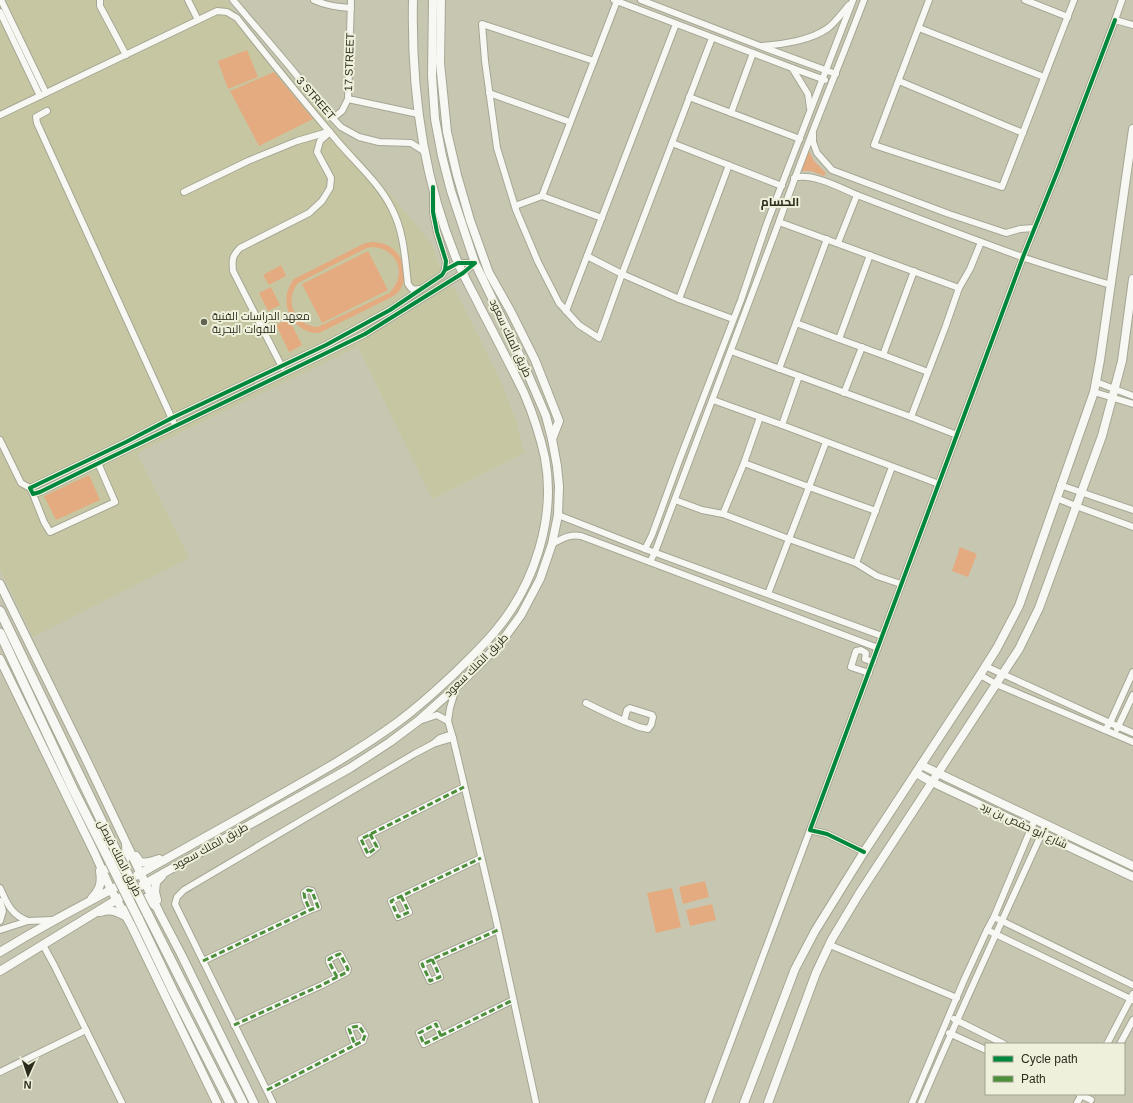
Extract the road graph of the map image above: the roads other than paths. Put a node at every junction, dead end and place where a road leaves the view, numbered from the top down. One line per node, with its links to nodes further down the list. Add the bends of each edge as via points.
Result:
1 (1, 0): 38 (street)
2 (100, 0): 29 (street, via 100,6)
3 (188, 0): 21 (street)
4 (233, 0): 48 (street, 3 STREET)
5 (314, 0): 18 (street, via 325,5)
6 (352, 0): 18 (street, 17 STREET)
7 (413, 0): 46 (main road, طريق الملك سعود)
8 (433, 0): 75 (main road, طريق الملك سعود, via 432,76 435,119 451,192)
9 (442, 0): 110 (main road, via 440,63 447,132 457,175 489,273 535,360 559,421)
10 (641, 0): 27 (street)
11 (864, 0): 33 (street)
12 (929, 0): 25 (street)
13 (1025, 0): 20 (street)
14 (1074, 0): 20 (street)
15 (1122, 0): 22 (street)
16 (615, 1): 23 (street); 30 (street)
17 (852, 1): 27 (street, via 828,28 813,36 779,45); 32 (street)
18 (351, 8): 42 (street, 17 STREET)
19 (0, 12): 40 (street)
20 (1068, 17): 34 (street)
21 (198, 20): 29 (street); 52 (street, via 217,11 227,12 237,18)
22 (1114, 20): 24 (street); 67 (street)
23 (676, 24): 26 (street); 65 (street)
24 (1133, 25)
25 (919, 28): 34 (street); 36 (street)
26 (712, 38): 28 (street); 41 (street)
27 (760, 46): 32 (street)
28 (753, 53): 31 (street); 45 (street)
29 (126, 55): 38 (street)
30 (594, 61): 39 (street, via 482,24); 49 (street)
31 (792, 68): 35 (street); 43 (street, via 808,94)
32 (825, 70): 33 (street); 35 (street)
33 (836, 74): 37 (street)
34 (1044, 77): 53 (street)
35 (823, 79): 37 (street); 43 (street)
36 (899, 81): 53 (street); 53 (street, via 874,145 1002,187)
37 (832, 83): 51 (street)
38 (46, 93): 40 (street)
39 (489, 93): 49 (street); 64 (street, via 497,148)
40 (40, 96): 47 (street)
41 (689, 97): 45 (street); 55 (street)
42 (348, 99): 46 (street); 48 (street, 17 STREET, via 342,110)
43 (811, 109): 54 (street)
44 (47, 111): 106 (street, via 36,117 37,123)
45 (731, 113): 54 (street)
46 (418, 114): 56 (main road, طريق الملك سعود)
47 (0, 115)
48 (332, 118): 56 (street, 3 STREET, via 341,127 359,137 379,142 411,143)
49 (570, 122): 63 (street)
50 (1133, 129): 81 (main road)
51 (813, 130): 58 (street); 67 (street, via 813,142 817,153 832,170 1006,233)
52 (330, 132): 61 (street, via 297,141 248,161); 83 (street, via 379,187 392,209 403,244 408,284 414,290); 92 (street, via 320,141 317,152 330,178 330,188 322,201 309,213 240,248 234,254 232,263 233,271)
53 (1023, 133)
54 (800, 139): 59 (street)
55 (672, 143): 57 (street); 79 (street)
56 (425, 152): 60 (main road, طريق الملك سعود)
57 (729, 165): 59 (street); 84 (street)
58 (794, 178): 62 (street, via 813,178); 66 (street)
59 (782, 186): 86 (street)
60 (433, 187): 74 (main road, طريق الملك سعود, via 441,218); 76 (street, via 433,212 446,261)
61 (184, 192)
62 (857, 195): 69 (street); 70 (street)
63 (542, 196): 64 (street); 65 (street)
64 (515, 206): 85 (street, via 538,262 559,303)
65 (602, 218): 72 (street)
66 (779, 222): 68 (street); 90 (street)
67 (1034, 228): 73 (street)
68 (827, 239): 70 (street); 87 (street)
69 (981, 242): 73 (street); 82 (street)
70 (838, 243): 71 (street)
71 (870, 255): 77 (street); 88 (street)
72 (587, 256): 79 (street); 85 (street)
73 (1022, 257): 81 (street); 109 (street)
74 (458, 263): 75 (street); 76 (street); 78 (main road, طريق الملك سعود)
75 (475, 263): 78 (street); 110 (main road, طريق الملك سعود, via 521,358 546,416)
76 (445, 270): 83 (street, via 442,275)
77 (914, 272): 82 (street); 91 (street)
78 (463, 273): 108 (street, via 365,334); 181 (main road, طريق الملك سعود, via 524,393 545,460 546,516 541,540 525,585 514,606 477,652 399,721 348,755)
79 (622, 274): 84 (street); 85 (street, via 599,338 579,325)
80 (1133, 279): 97 (main road, via 1122,361)
81 (1111, 285): 96 (main road)
82 (959, 288): 94 (street)
83 (421, 289): 92 (street, via 365,325)
84 (679, 299): 86 (street)
85 (566, 311)
86 (733, 319): 131 (street)
87 (796, 323): 88 (street); 93 (street)
88 (839, 339): 89 (street)
89 (862, 347): 91 (street); 99 (street)
90 (731, 351): 93 (street); 102 (street)
91 (883, 355): 94 (street)
92 (282, 367): 106 (street)
93 (779, 369): 95 (street)
94 (928, 372): 105 (street)
95 (799, 376): 99 (street); 107 (street)
96 (1096, 382): 97 (street); 98 (main road)
97 (1115, 388): 100 (street); 101 (main road)
98 (1094, 392): 101 (street); 117 (main road)
99 (844, 393): 105 (street)
100 (1133, 396)
101 (1113, 397): 103 (street); 120 (main road)
102 (713, 400): 104 (street); 122 (street)
103 (1133, 404)
104 (760, 417): 107 (street); 113 (street)
105 (911, 417): 109 (street)
106 (172, 418): 108 (street); 119 (street)
107 (782, 425): 112 (street)
108 (175, 426): 114 (street)
109 (957, 435): 116 (street)
110 (552, 439): 126 (main road, طريق الملك سعود, via 559,486)
111 (0, 440): 119 (street, via 21,483)
112 (826, 442): 115 (street); 118 (street)
113 (744, 462): 118 (street); 127 (street)
114 (98, 463): 119 (street, via 40,492); 119 (street, via 115,502 50,532)
115 (892, 466): 116 (street); 125 (street)
116 (939, 484): 136 (street)
117 (1060, 485): 120 (street); 121 (main road)
118 (809, 487): 125 (street); 129 (street)
119 (32, 491)
120 (1082, 492): 123 (main road); 124 (street)
121 (1056, 498): 123 (street); 147 (main road, via 1019,606)
122 (675, 500): 127 (street, via 702,510); 132 (street)
123 (1076, 506): 128 (street); 151 (main road, via 1039,608 1019,649)
124 (1133, 510)
125 (876, 511): 134 (street)
126 (558, 514): 130 (main road, طريق الملك سعود); 131 (street)
127 (723, 514): 129 (street)
128 (1133, 527)
129 (789, 539): 134 (street); 137 (street)
130 (552, 544): 133 (street, via 569,536 581,536); 154 (main road, طريق الملك سعود, via 540,579 521,615 502,641)
131 (645, 549): 132 (street)
132 (655, 552): 133 (street); 137 (street)
133 (650, 562): 142 (street)
134 (856, 563): 136 (street, via 877,576)
135 (0, 584): 178 (main road)
136 (901, 584): 141 (street)
137 (768, 594): 139 (street)
138 (0, 611): 238 (highway, طريق الملك فيصل, bridge, via 115,849)
139 (870, 632): 141 (street); 142 (street)
140 (0, 633): 237 (highway, طريق الملك فيصل, bridge, via 70,782)
141 (882, 636): 143 (street)
142 (865, 644): 143 (street)
143 (878, 648): 146 (street)
144 (0, 659): 180 (main road)
145 (865, 659): 146 (street); 148 (street); 148 (street, via 866,653 856,651 850,667)
146 (873, 662): 150 (street)
147 (985, 666): 151 (street); 152 (main road)
148 (861, 671): 150 (street)
149 (1133, 672): 160 (street)
150 (869, 673): 175 (street)
151 (1002, 674): 153 (main road); 160 (street)
152 (980, 675): 153 (street); 167 (main road)
153 (996, 684): 162 (street); 169 (main road)
154 (456, 687): 157 (main road, طريق الملك سعود); 158 (street)
155 (1133, 695): 161 (street)
156 (586, 703): 159 (street)
157 (418, 721): 158 (street, via 437,715); 183 (main road, طريق الملك سعود, via 350,768)
158 (448, 721): 165 (street)
159 (624, 721): 159 (street, via 648,729 653,717 630,708)
160 (1110, 723): 161 (street); 162 (street)
161 (1118, 727): 163 (street); 164 (street)
162 (1105, 730): 164 (street)
163 (1133, 733)
164 (1115, 734): 166 (street)
165 (452, 736): 171 (street); 212 (street, via 414,754 176,897 175,904)
166 (1133, 742)
167 (921, 765): 168 (main road); 169 (main road, شارع أبو حفص بن برد)
168 (916, 773): 170 (main road, شارع أبو حفص بن برد); 179 (main road)
169 (937, 773): 170 (main road); 172 (main road, شارع أبو حفص بن برد)
170 (932, 782): 174 (main road, شارع أبو حفص بن برد); 208 (main road, via 859,894)
171 (464, 786): 176 (street); 182 (street)
172 (1035, 819): 173 (main road, شارع أبو حفص بن برد); 174 (street)
173 (1046, 824): 177 (street); 184 (main road, شارع أبو حفص بن برد)
174 (1031, 829): 177 (main road, شارع أبو حفص بن برد); 198 (street)
175 (810, 830): 179 (street, via 827,834); 242 (street)
176 (370, 834)
177 (1042, 834): 186 (main road, شارع أبو حفص بن برد); 202 (street)
178 (126, 841): 180 (main road, via 127,858 116,867 105,867); 181 (main road, via 140,862 150,862); 185 (main road)
179 (864, 852): 243 (main road, via 815,931 795,969)
180 (95, 854): 189 (main road); 193 (main road, via 101,880 98,892)
181 (175, 854): 185 (main road, طريق الملك سعود)
182 (482, 858): 190 (street); 205 (street)
183 (178, 864): 187 (main road, طريق الملك سعود); 196 (main road, via 156,882 155,892)
184 (1133, 866)
185 (142, 873): 187 (main road); 189 (main road, طريق الملك سعود)
186 (1133, 877)
187 (146, 882): 191 (main road, طريق الملك سعود); 196 (main road)
188 (0, 888): 201 (street, via 12,910)
189 (111, 890): 191 (main road); 193 (main road, طريق الملك سعود)
190 (401, 896)
191 (116, 900): 195 (main road, طريق الملك سعود); 197 (main road)
192 (0, 901): 200 (street, via 3,911)
193 (87, 903): 199 (main road, طريق الملك سعود)
194 (310, 910): 212 (street)
195 (92, 914): 197 (main road, via 112,910); 209 (main road, طريق الملك سعود)
196 (160, 914): 203 (main road, via 150,900 142,898 129,906 127,912); 239 (main road)
197 (125, 916): 203 (main road)
198 (994, 917): 202 (street); 206 (street)
199 (55, 920): 201 (street); 210 (main road, طريق الملك سعود)
200 (0, 921)
201 (28, 921): 204 (street)
202 (1003, 921): 207 (street); 215 (street)
203 (131, 925): 236 (main road)
204 (0, 930)
205 (498, 930): 211 (street); 218 (street)
206 (987, 930): 207 (street); 216 (street)
207 (997, 935): 217 (street); 220 (street)
208 (830, 944): 216 (street); 244 (main road, via 816,973)
209 (42, 945): 213 (main road, طريق الملك سعود); 223 (street)
210 (0, 952)
211 (432, 960)
212 (203, 961): 222 (street)
213 (0, 971)
214 (337, 977): 222 (street)
215 (1133, 985)
216 (957, 998): 219 (street)
217 (1132, 998): 228 (street)
218 (513, 1000): 226 (street); 241 (street)
219 (949, 1016): 220 (street); 224 (street)
220 (957, 1020): 225 (street); 227 (street)
221 (1133, 1020): 229 (street)
222 (234, 1025): 233 (street)
223 (86, 1030): 232 (street); 235 (street)
224 (943, 1030): 225 (street); 245 (street)
225 (951, 1034): 231 (street); 234 (street)
226 (441, 1036)
227 (1002, 1043)
228 (1108, 1043)
229 (1121, 1043)
230 (356, 1045): 233 (street)
231 (985, 1050)
232 (0, 1072)
233 (267, 1090): 240 (street)
234 (922, 1101): 246 (street)
235 (122, 1103)
236 (217, 1103)
237 (230, 1103)
238 (243, 1103)
239 (254, 1103)
240 (273, 1103)
241 (536, 1103)
242 (708, 1103)
243 (744, 1103)
244 (768, 1103)
245 (912, 1103)
246 (930, 1103)

